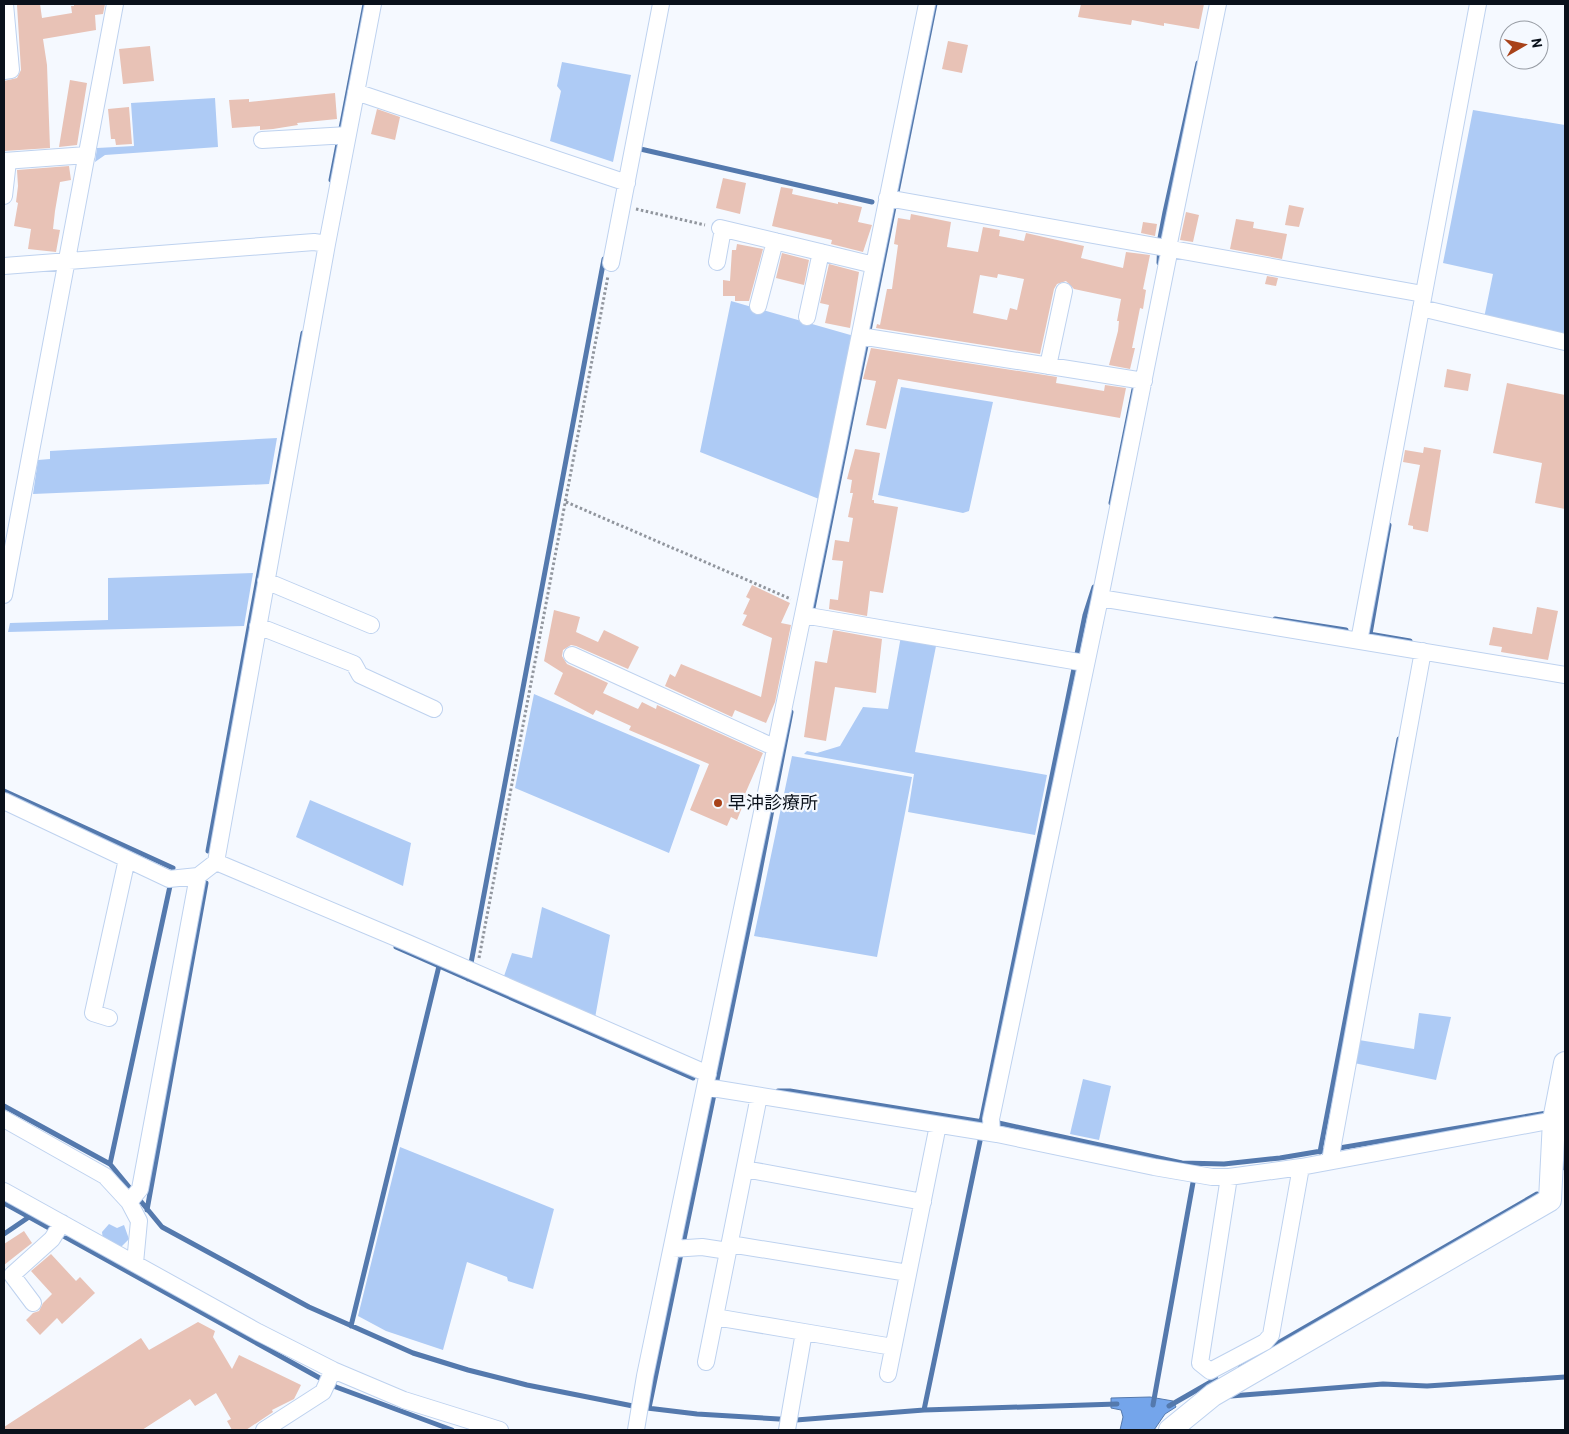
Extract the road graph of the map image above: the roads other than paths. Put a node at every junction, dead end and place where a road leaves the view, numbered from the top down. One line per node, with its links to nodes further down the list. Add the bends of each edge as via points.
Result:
1 (6, 4): 8 (street, via 11,70)
2 (115, 4): 12 (street)
3 (373, 4): 9 (street)
4 (661, 4): 14 (street, via 634,148)
5 (927, 4): 16 (street)
6 (1218, 4): 19 (street)
7 (1478, 4): 27 (street)
8 (4, 71)
9 (356, 92): 10 (street); 14 (street)
10 (342, 135): 11 (street); 18 (street)
11 (262, 140)
12 (83, 156): 13 (street); 21 (street)
13 (6, 161): 15 (street)
14 (621, 181): 23 (street, via 622,205)
15 (4, 196)
16 (893, 199): 19 (street); 24 (street)
17 (775, 241): 20 (street); 22 (street, via 722,229); 28 (street)
18 (322, 243): 21 (street); 34 (street)
19 (1165, 250): 27 (street); 33 (street)
20 (820, 252): 24 (street); 29 (street)
21 (68, 261): 25 (street); 35 (street)
22 (717, 262)
23 (611, 263)
24 (874, 264): 30 (street)
25 (4, 266)
26 (1064, 291): 32 (street)
27 (1426, 304): 31 (street); 40 (street)
28 (758, 306)
29 (807, 317)
30 (865, 337): 32 (street); 37 (street)
31 (1565, 342)
32 (1048, 366): 33 (street)
33 (1138, 380): 36 (street)
34 (266, 581): 38 (street); 39 (street)
35 (4, 595)
36 (1100, 598): 40 (street); 43 (street)
37 (808, 613): 43 (street); 46 (street)
38 (370, 625)
39 (258, 626): 45 (street, via 354,664 360,675); 49 (street)
40 (1359, 641): 41 (street)
41 (1423, 651): 44 (street); 59 (street)
42 (572, 655): 46 (street, via 767,744)
43 (1079, 662): 58 (street)
44 (1565, 675)
45 (434, 709)
46 (776, 745): 53 (street)
47 (4, 801): 48 (street)
48 (128, 859): 50 (street, via 169,879); 51 (street, via 93,1013)
49 (216, 862): 50 (street); 53 (street, via 408,943)
50 (198, 876): 65 (street)
51 (109, 1018)
52 (1565, 1063): 56 (street)
53 (711, 1084): 54 (street); 69 (street)
54 (759, 1096): 57 (street); 61 (street)
55 (4, 1119): 65 (street, via 105,1176)
56 (1554, 1120): 59 (street); 64 (street)
57 (938, 1125): 58 (street); 66 (street)
58 (987, 1129): 62 (street, via 1194,1175)
59 (1331, 1154): 60 (street)
60 (1301, 1167): 62 (street); 77 (street, via 1271,1335)
61 (745, 1169): 66 (street); 68 (street)
62 (1229, 1177): 77 (street, via 1200,1363 1210,1371)
63 (4, 1191): 67 (street)
64 (1558, 1195): 77 (street)
65 (133, 1198): 70 (street, via 139,1221)
66 (923, 1202): 71 (street)
67 (62, 1223): 70 (street); 72 (street, via 52,1239 12,1275)
68 (729, 1247): 69 (street); 71 (street); 73 (street)
69 (672, 1249): 82 (street)
70 (135, 1263): 79 (street)
71 (908, 1273): 75 (street)
72 (33, 1303)
73 (715, 1317): 74 (street); 76 (street)
74 (804, 1332): 75 (street); 83 (street)
75 (893, 1347): 78 (street)
76 (706, 1362)
77 (1230, 1372): 84 (street, via 1212,1395)
78 (888, 1374)
79 (329, 1378): 80 (street, via 323,1392); 81 (street)
80 (264, 1430)
81 (500, 1430)
82 (636, 1430)
83 (787, 1430)
84 (1170, 1430)

